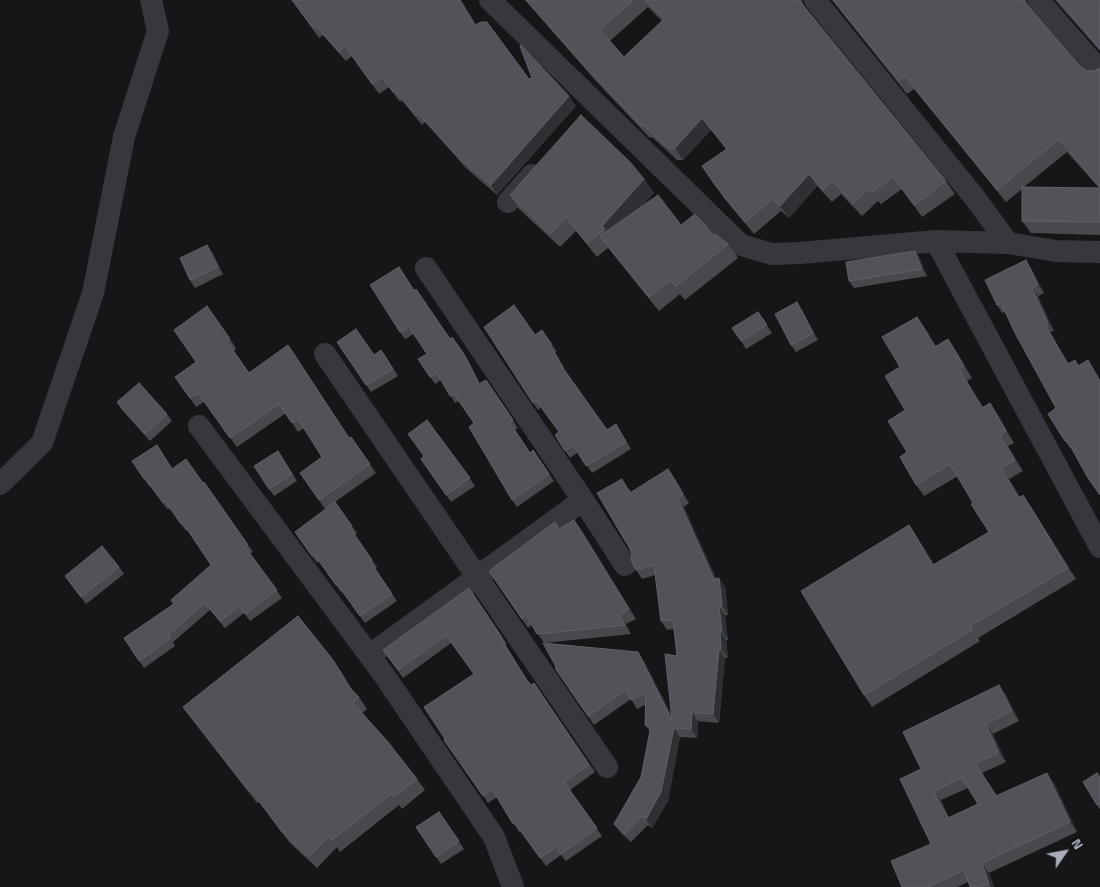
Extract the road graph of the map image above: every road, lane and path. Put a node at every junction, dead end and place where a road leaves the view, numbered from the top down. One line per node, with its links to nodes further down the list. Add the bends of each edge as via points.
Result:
1 (151, 0): 14 (street, via 158,32 124,137 93,293 42,443)
2 (490, 0): 8 (street, via 590,110 741,245 772,254)
3 (815, 0): 9 (street)
4 (1039, 0): 5 (street)
5 (1100, 71)
6 (546, 160): 7 (street)
7 (508, 202)
8 (936, 241): 9 (street); 16 (street)
9 (1008, 243): 10 (street, via 1056,251)
10 (1100, 252)
11 (426, 268): 15 (street)
12 (325, 354): 18 (street)
13 (199, 426): 19 (street)
14 (0, 484)
15 (583, 500): 17 (street); 18 (street)
16 (1100, 547)
17 (625, 565)
18 (477, 577): 19 (street); 20 (street)
19 (370, 655): 21 (street, via 494,837)
20 (607, 767)
21 (513, 887)

